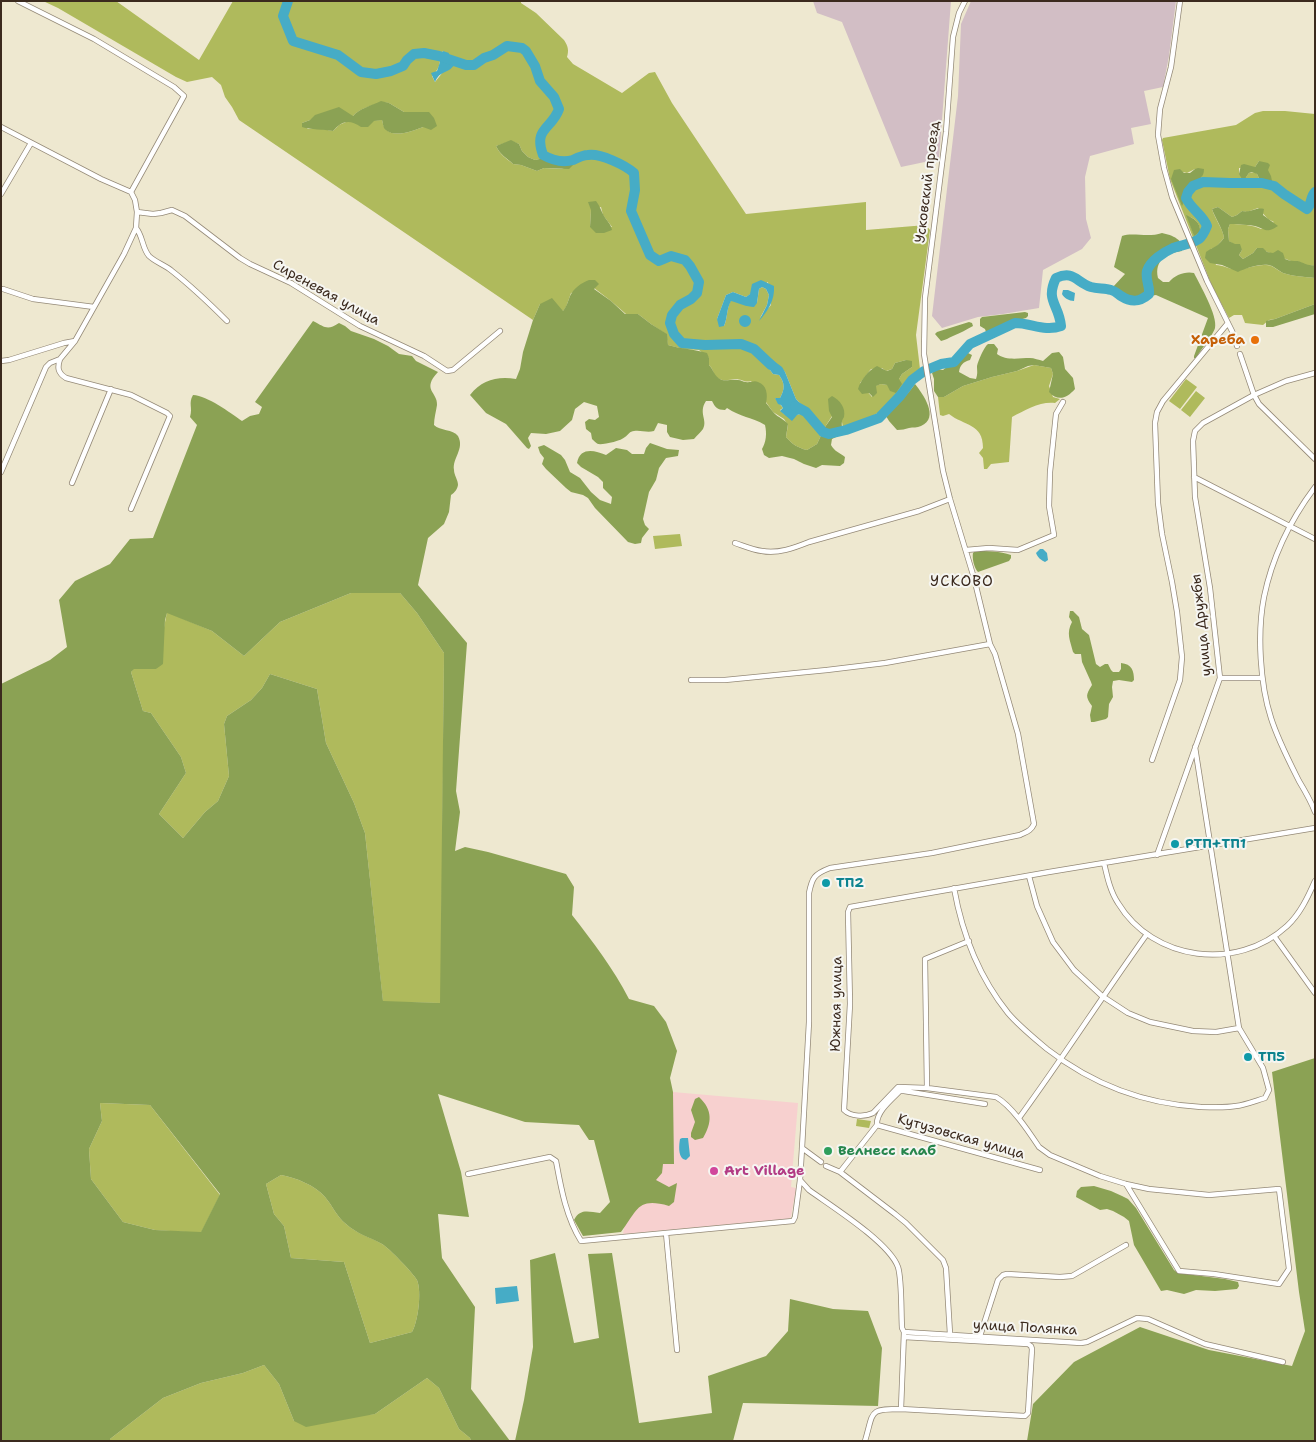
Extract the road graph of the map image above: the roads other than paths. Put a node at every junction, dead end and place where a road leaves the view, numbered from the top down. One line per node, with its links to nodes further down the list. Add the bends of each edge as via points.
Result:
1 (18, 1): 6 (street, via 104,44 184,96)
2 (965, 1): 29 (street, Усковский проезд, via 953,37 946,132 925,298 926,366)
3 (1180, 1): 13 (street, via 1158,131 1172,197)
4 (1, 128): 5 (street)
5 (31, 143): 6 (street); 7 (street)
6 (131, 192): 8 (street)
7 (1, 194)
8 (137, 212): 9 (street); 14 (street, Сиреневая улица, via 153,214 172,210 185,216 250,264 292,283 360,326 424,356 447,371 453,370)
9 (136, 228): 11 (street); 12 (street, via 147,254 168,267)
10 (3, 288): 11 (street, via 33,299)
11 (94, 308): 15 (street)
12 (227, 320)
13 (1228, 323): 16 (street); 40 (street, via 1163,401 1155,423 1158,503 1177,612 1182,664 1180,680)
14 (500, 331)
15 (75, 341): 18 (street); 19 (street)
16 (1237, 346)
17 (1240, 354): 22 (street)
18 (60, 359): 21 (street, via 58,370 61,375); 25 (street, via 46,367)
19 (1, 361)
20 (1315, 373): 22 (street, улица Дружбы)
21 (111, 390): 27 (street); 30 (street, via 145,401 170,416)
22 (1254, 395): 24 (street); 26 (street, улица Дружбы, via 1203,423 1195,431)
23 (1063, 402): 34 (street, via 1056,414 1050,472 1049,506 1054,535 1018,550)
24 (1315, 459)
25 (1, 472)
26 (1194, 477): 31 (street); 36 (street, улица Дружбы)
27 (72, 483)
28 (1315, 487): 31 (street)
29 (950, 499): 33 (street, via 930,508 786,550 766,552); 34 (street, Усковский проезд)
30 (131, 509)
31 (1291, 526): 32 (street); 37 (street, via 1278,553 1264,598)
32 (1315, 539)
33 (735, 543)
34 (966, 550): 35 (street, Усковский проезд)
35 (990, 644): 38 (street, via 827,670); 61 (street, Усковский проезд, via 1018,734 1034,824 1032,829 1020,835 818,872 809,893 810,1022)
36 (1220, 678): 37 (street); 39 (street, улица Дружбы)
37 (1262, 678): 41 (street, via 1282,747)
38 (691, 680)
39 (1195, 747): 43 (street); 44 (street, улица Дружбы)
40 (1152, 760)
41 (1315, 812)
42 (1315, 828): 43 (street)
43 (1210, 846): 44 (street); 52 (street)
44 (1157, 855): 45 (street)
45 (1104, 863): 46 (street); 49 (street, via 1118,903)
46 (1028, 876): 48 (street); 54 (street, via 1037,906 1054,942 1074,970)
47 (1315, 881): 50 (street, via 1299,912)
48 (954, 888): 51 (street, via 959,915); 57 (street, Южная улица, via 852,906 848,912 850,1004 844,1110 868,1116 898,1087)
49 (1147, 934): 52 (street, via 1193,954); 54 (street)
50 (1274, 936): 52 (street, via 1253,947); 53 (street)
51 (969, 941): 56 (street, via 977,964 1008,1013); 57 (street, via 925,959)
52 (1228, 954): 55 (street)
53 (1315, 992)
54 (1102, 996): 55 (street, via 1128,1013 1150,1022 1193,1032); 56 (street)
55 (1239, 1028): 56 (street, via 1263,1068 1269,1090 1265,1098 1236,1106 1181,1106 1158,1102 1091,1078)
56 (1061, 1060): 59 (street)
57 (927, 1088): 59 (street, Южная улица, via 996,1098)
58 (985, 1104): 60 (street, via 900,1091 882,1110)
59 (1019, 1118): 68 (street, Южная улица, via 1039,1147 1050,1155)
60 (877, 1125): 64 (street, Кутузовская улица); 65 (street, Кутузовская улица)
61 (802, 1148): 62 (street); 67 (street)
62 (821, 1162)
63 (826, 1166): 65 (street)
64 (1040, 1170)
65 (840, 1172): 72 (street, via 906,1223 943,1260)
66 (468, 1174): 69 (street, via 550,1157 556,1161 564,1201 581,1241)
67 (800, 1180): 69 (street, via 793,1221); 71 (street, via 890,1253 898,1269)
68 (1126, 1184): 68 (street, Южная улица, via 1209,1195 1279,1189 1289,1269 1279,1284 1179,1271)
69 (666, 1233): 74 (street)
70 (1126, 1245): 73 (street, via 1072,1276 1003,1275 998,1280)
71 (904, 1334): 72 (street, улица Полянка); 76 (street); 76 (street, via 1028,1344 1032,1348 1028,1413 1025,1416)
72 (950, 1334): 73 (street, улица Полянка)
73 (980, 1336): 75 (street, улица Полянка, via 1081,1343 1137,1318 1205,1344)
74 (677, 1350)
75 (1283, 1362)
76 (901, 1409): 77 (street, via 876,1411)
77 (865, 1441)

